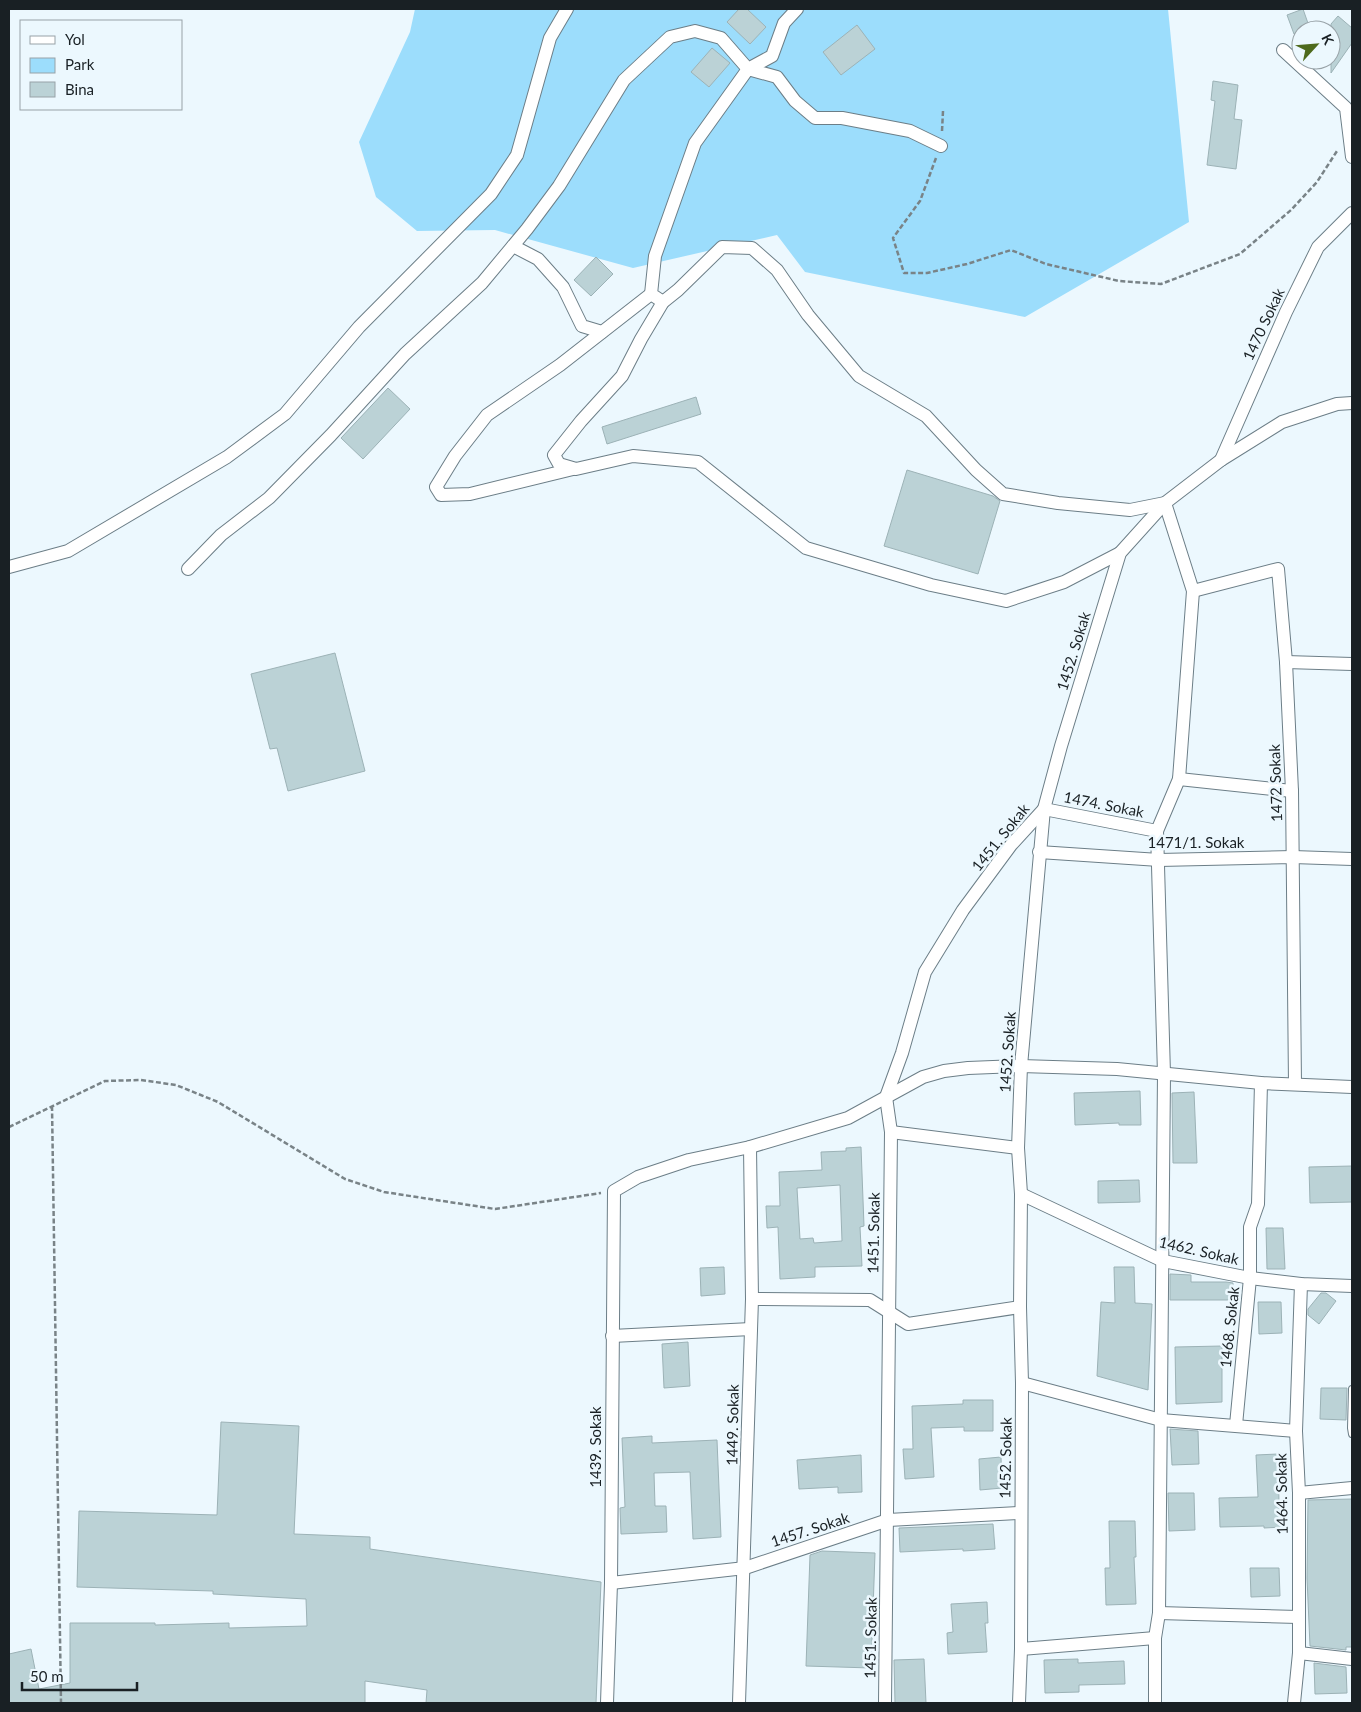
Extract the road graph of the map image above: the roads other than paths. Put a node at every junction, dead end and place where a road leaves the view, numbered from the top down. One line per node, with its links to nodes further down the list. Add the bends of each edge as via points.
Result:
1 (567, 9): 17 (street, via 550,38 517,155 491,194 359,327 285,414 227,457 68,551)
2 (797, 9): 4 (street, via 784,23 772,56)
3 (1283, 50): 6 (street, via 1346,108)
4 (748, 69): 5 (street, via 777,77 795,101 815,118 842,118 910,131); 8 (street, via 721,38 695,31 670,37 624,80 559,186); 9 (street, via 696,144 655,256)
5 (941, 146)
6 (1352, 157)
7 (1352, 213): 13 (street, 1470 Sokak, via 1318,247)
8 (513, 246): 11 (street, via 538,259 563,286 582,326); 18 (street, via 482,283 405,354 332,435 269,498 220,536)
9 (651, 294): 10 (street); 11 (street)
10 (663, 302): 14 (street, via 622,376 554,455 559,464); 15 (street, via 722,247 752,248 777,270 808,315 859,376 926,416 1003,494 1130,510)
11 (602, 332): 14 (street, via 487,415 436,486 442,495 470,494)
12 (1352, 403): 13 (street, 1452. Sokak, via 1337,404 1282,422)
13 (1220, 460): 15 (street, 1452. Sokak)
14 (576, 469): 16 (street, via 633,456 698,462 806,548 931,585 1006,601 1064,582)
15 (1165, 503): 16 (street, 1452. Sokak); 19 (street)
16 (1120, 554): 24 (street, 1452. Sokak)
17 (9, 567)
18 (188, 569)
19 (1193, 591): 20 (street, 1472 Sokak, via 1278,569); 22 (street)
20 (1286, 662): 21 (street); 23 (street, 1472 Sokak)
21 (1352, 664)
22 (1179, 779): 23 (street); 25 (street)
23 (1292, 791): 27 (street, 1472 Sokak)
24 (1044, 809): 25 (street, 1474. Sokak); 26 (street, 1452. Sokak); 35 (street, 1451. Sokak, via 1011,845 963,910 925,972)
25 (1157, 831): 29 (street)
26 (1039, 852): 29 (street, 1471/1. Sokak); 30 (street, 1452. Sokak)
27 (1293, 857): 28 (street, 1471/1. Sokak); 29 (street, 1471/1. Sokak); 33 (street, 1472 Sokak)
28 (1352, 859)
29 (1159, 860): 31 (street)
30 (1022, 1066): 31 (street); 35 (street, via 944,1071 923,1077); 38 (street, 1452. Sokak)
31 (1164, 1074): 32 (street); 40 (street)
32 (1261, 1083): 33 (street); 41 (street, 1468. Sokak, via 1258,1204 1250,1226)
33 (1295, 1084): 34 (street)
34 (1352, 1087)
35 (886, 1097): 36 (street, 1451. Sokak); 37 (street, via 848,1118)
36 (891, 1132): 38 (street); 46 (street, 1451. Sokak)
37 (750, 1147): 44 (street, 1449. Sokak); 48 (street, 1439. Sokak, via 680,1163 638,1177 614,1191)
38 (1018, 1148): 39 (street, 1452. Sokak)
39 (1021, 1194): 40 (street, 1462. Sokak); 45 (street, 1452. Sokak)
40 (1162, 1261): 41 (street, 1462. Sokak); 51 (street)
41 (1250, 1278): 42 (street, 1462. Sokak); 52 (street, 1468. Sokak)
42 (1301, 1284): 43 (street, 1462. Sokak); 53 (street, 1464. Sokak)
43 (1352, 1286)
44 (752, 1300): 46 (street, via 870,1300); 47 (street, 1449. Sokak)
45 (1020, 1307): 46 (street, via 908,1324); 49 (street, 1452. Sokak)
46 (888, 1313): 58 (street, 1451. Sokak)
47 (751, 1329): 48 (street); 59 (street, 1449. Sokak)
48 (612, 1336): 60 (street, 1439. Sokak)
49 (1022, 1383): 51 (street); 57 (street, 1452. Sokak)
50 (1352, 1389): 54 (lane)
51 (1161, 1420): 52 (street); 61 (street)
52 (1236, 1425): 53 (street)
53 (1296, 1431): 56 (street, 1464. Sokak)
54 (1352, 1434)
55 (1352, 1488): 56 (street)
56 (1299, 1493): 62 (street, 1464. Sokak)
57 (1020, 1513): 58 (street, 1457. Sokak); 64 (street, 1452. Sokak)
58 (888, 1520): 59 (street, 1457. Sokak); 69 (street, 1451. Sokak)
59 (745, 1568): 60 (street, 1457. Sokak); 68 (street, 1449. Sokak)
60 (610, 1583): 67 (street, 1439. Sokak)
61 (1158, 1613): 62 (street); 63 (street)
62 (1298, 1618): 65 (street, 1464. Sokak)
63 (1155, 1638): 64 (street); 71 (street)
64 (1021, 1649): 70 (street, 1452. Sokak)
65 (1299, 1653): 66 (street); 72 (street, 1464. Sokak)
66 (1352, 1659)
67 (608, 1703)
68 (739, 1703)
69 (885, 1703)
70 (1018, 1703)
71 (1155, 1703)
72 (1294, 1703)

